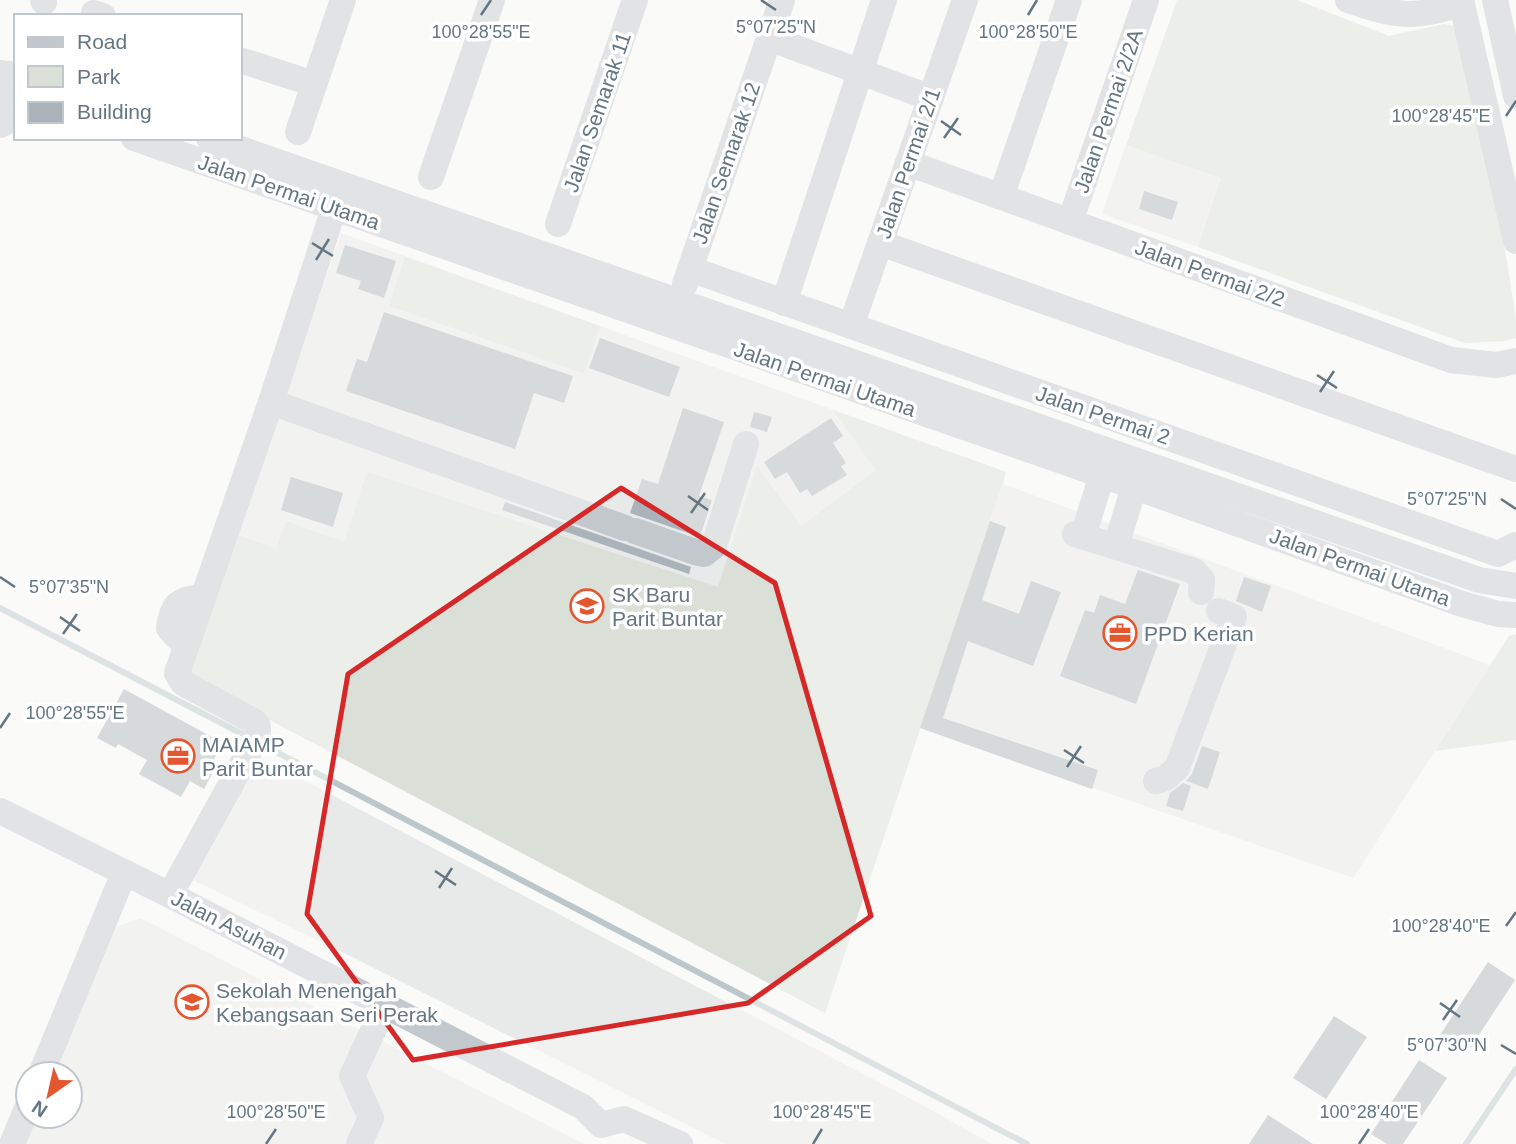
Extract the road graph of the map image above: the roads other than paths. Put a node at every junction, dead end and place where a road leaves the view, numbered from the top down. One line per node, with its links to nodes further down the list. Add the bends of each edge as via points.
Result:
1 (343, 0): 15 (street)
2 (492, 0): 22 (street)
3 (635, 0): 26 (street, Jalan Semarak 11)
4 (782, 0): 12 (street, Jalan Semarak 12)
5 (884, 0): 14 (street)
6 (965, 0): 17 (street, Jalan Permai 2/1)
7 (1069, 0): 24 (street)
8 (1146, 0): 25 (street, Jalan Permai 2/2A)
9 (1348, 0): 11 (street, via 1408,15 1434,13)
10 (1495, 0): 16 (street)
11 (1461, 1): 27 (street)
12 (769, 38): 14 (street); 29 (street, Jalan Semarak 12)
13 (242, 61): 15 (street)
14 (860, 71): 17 (street); 30 (street)
15 (314, 84): 18 (street)
16 (1516, 96)
17 (931, 98): 21 (street, Jalan Permai 2/1)
18 (298, 132)
19 (141, 140): 23 (street, Jalan Permai Utama)
20 (213, 140): 23 (street, Jalan Permai Utama)
21 (908, 163): 24 (street, Jalan Permai 2/2); 28 (street, Jalan Permai 2/1)
22 (431, 177)
23 (338, 196): 31 (street, Jalan Permai Utama); 34 (street)
24 (1001, 197): 25 (street, Jalan Permai 2/2)
25 (1070, 222): 33 (street, Jalan Permai 2/2, via 1451,360 1496,365)
26 (558, 224)
27 (1516, 241)
28 (880, 243): 32 (street, Jalan Permai 2/1); 37 (street)
29 (690, 269): 30 (street, Jalan Permai 2); 31 (street, Jalan Semarak 12)
30 (784, 303): 32 (street, Jalan Permai 2)
31 (674, 313): 38 (street, Jalan Permai Utama); 39 (street, Jalan Permai Utama)
32 (851, 326): 35 (street, Jalan Permai 2)
33 (1516, 361)
34 (271, 402): 36 (street, via 704,554 714,546); 49 (street, via 177,673 183,683 253,721 258,726 256,740)
35 (1176, 440): 39 (street); 40 (street, Jalan Permai 2, via 1498,554)
36 (746, 444)
37 (1516, 469)
38 (1102, 475): 39 (street, Jalan Permai Utama); 41 (street, via 1079,535)
39 (1152, 484): 41 (street); 42 (street, Jalan Permai Utama, via 1479,580); 45 (street, Jalan Permai Utama, via 1462,604)
40 (1516, 545)
41 (1116, 546): 43 (street, via 1194,571 1202,580)
42 (1516, 586)
43 (1201, 592)
44 (1219, 611): 46 (street, via 1234,617 1182,756 1173,774)
45 (1516, 615)
46 (1156, 781)
47 (0, 811): 48 (street, Jalan Asuhan)
48 (124, 873): 49 (street, Jalan Asuhan); 51 (street)
49 (170, 895): 50 (street, Jalan Asuhan)
50 (385, 1005): 52 (street, Jalan Asuhan, via 583,1107); 53 (street, via 352,1076 371,1118)
51 (47, 1060)
52 (601, 1135): 54 (street, via 624,1119)
53 (359, 1144)
54 (680, 1144)

